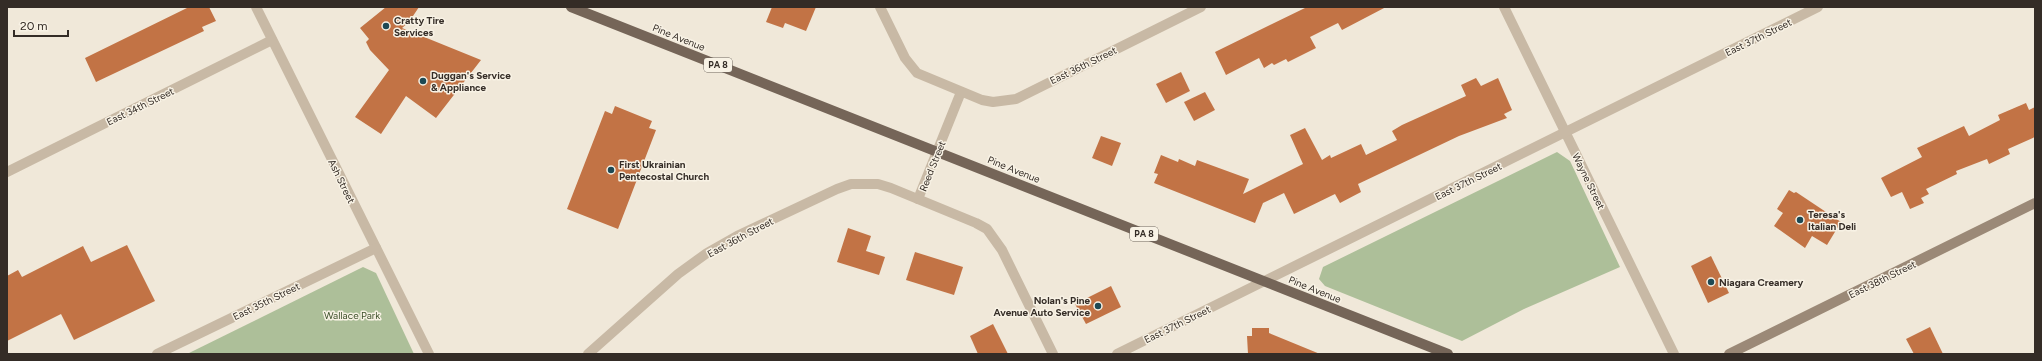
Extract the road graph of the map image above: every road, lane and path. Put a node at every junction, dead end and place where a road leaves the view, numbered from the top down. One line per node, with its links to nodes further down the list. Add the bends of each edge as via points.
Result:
1 (256, 7): 7 (street, Ash Street)
2 (880, 7): 8 (street, via 910,66 925,77)
3 (1201, 7): 8 (street, East 36th Street, via 1016,98 993,102)
4 (1504, 7): 9 (street, Wayne Street)
5 (1818, 7): 9 (street, East 37th Street)
6 (580, 8): 10 (main road, Pine Avenue / PA 8)
7 (272, 40): 11 (street, East 34th Street); 14 (street, Ash Street)
8 (961, 92): 10 (street, Reed Street)
9 (1565, 133): 15 (street, East 37th Street); 22 (street, Wayne Street)
10 (937, 152): 12 (street, Reed Street); 15 (main road, Pine Avenue / PA 8)
11 (7, 172)
12 (918, 199): 18 (street, East 36th Street, via 878,184 851,184 837,188 707,253 678,274); 19 (street, Reed Street, via 976,223 987,229 995,238)
13 (2035, 203): 23 (main road, East 38th Street)
14 (376, 248): 16 (street, East 35th Street); 17 (street, Ash Street)
15 (1264, 281): 20 (street, East 37th Street); 21 (main road, Pine Avenue / PA 8)
16 (157, 354)
17 (429, 354)
18 (588, 354)
19 (1053, 354)
20 (1117, 354)
21 (1448, 354)
22 (1674, 354)
23 (1729, 354)

